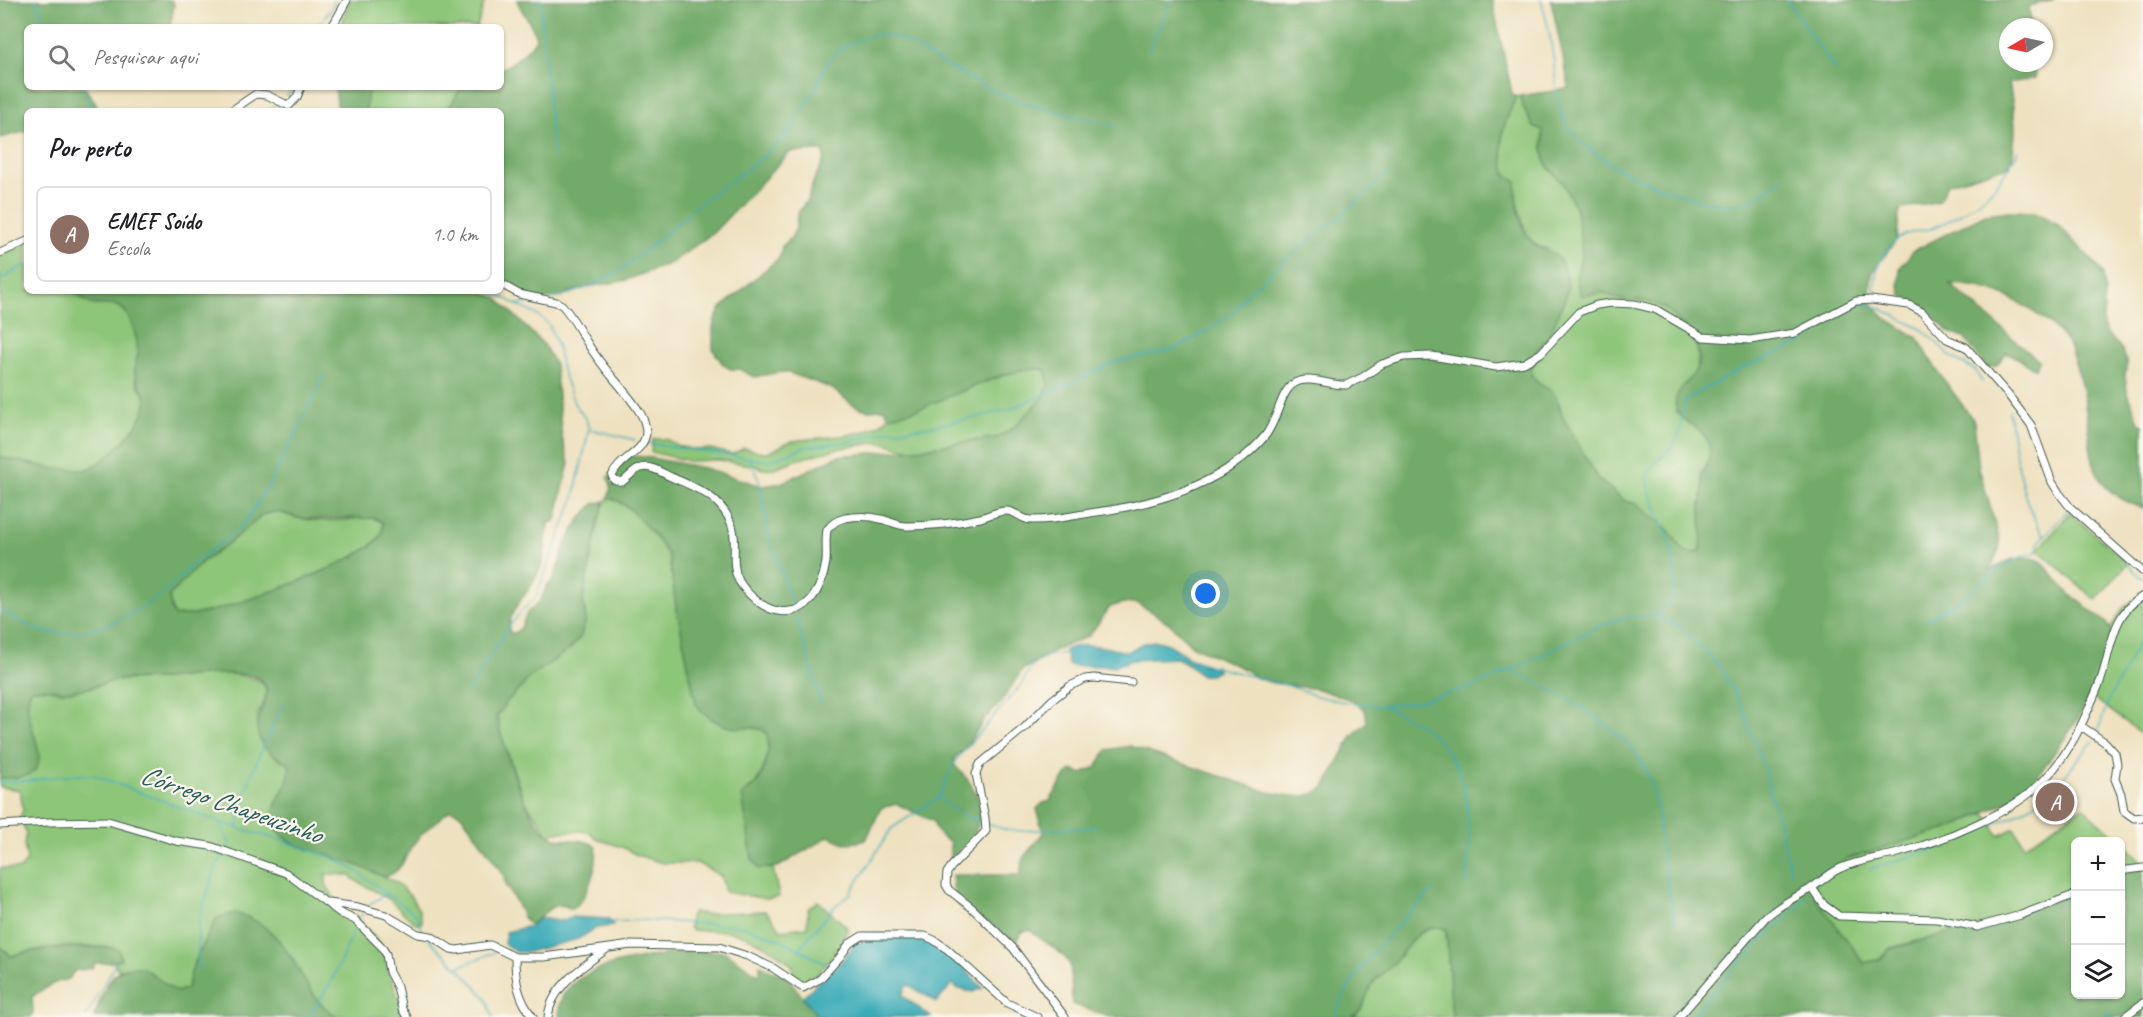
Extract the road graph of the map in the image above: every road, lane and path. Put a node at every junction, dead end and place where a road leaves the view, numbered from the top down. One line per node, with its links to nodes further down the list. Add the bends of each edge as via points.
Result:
1 (347, 0): 2 (street)
2 (334, 24)
3 (300, 90): 5 (street)
4 (235, 108): 5 (street, via 256,94 267,95)
5 (287, 108)
6 (24, 242): 7 (street)
7 (0, 253)
8 (504, 286): 9 (street, via 519,294 562,305 640,413 646,434 640,448 616,468 614,480 622,482 641,468 648,468 690,484 715,500 725,510 734,532 738,580 772,610 792,610 810,603 825,565 827,530 836,521 867,517 912,526 969,520 1004,511 1033,520 1138,504 1186,489 1246,455 1267,434 1294,383 1306,380 1346,385 1391,360 1416,356 1496,367 1524,363 1541,353 1579,312 1611,303 1655,309 1703,337 1750,340 1795,333 1856,301 1894,302 1916,309 1947,339 1966,347 2023,412 2059,494)
9 (2143, 572)
10 (2143, 596): 12 (street, via 2127,607 2119,619 2100,680)
11 (1131, 682): 27 (street, via 1094,678 1070,686 980,764 976,774 986,831 947,873 949,890 1013,948)
12 (2080, 726): 13 (street, via 2113,750 2115,779 2124,811 2134,818); 17 (street, via 2050,773 2018,802 1931,842 1841,868)
13 (2143, 817)
14 (0, 825): 19 (street, via 108,820 176,841 210,846 279,870)
15 (2143, 868): 16 (street)
16 (2125, 870)
17 (1812, 888): 18 (street, via 1829,910 1839,916 1937,920 1977,927); 28 (street, via 1781,904 1765,918)
18 (2071, 896)
19 (329, 903): 21 (street, via 377,912 451,949 490,945); 23 (street, via 361,925 384,950)
20 (610, 947): 21 (street, via 544,957); 25 (street, via 558,991 551,1000); 26 (street, via 719,947 773,968 803,988 820,979 849,944 862,936 925,936 946,949 998,996)
21 (515, 957): 24 (street, via 518,989)
22 (2143, 1003): 29 (street)
23 (407, 1017)
24 (533, 1017)
25 (548, 1017)
26 (1037, 1017)
27 (1065, 1017)
28 (1679, 1017)
29 (2124, 1017)

